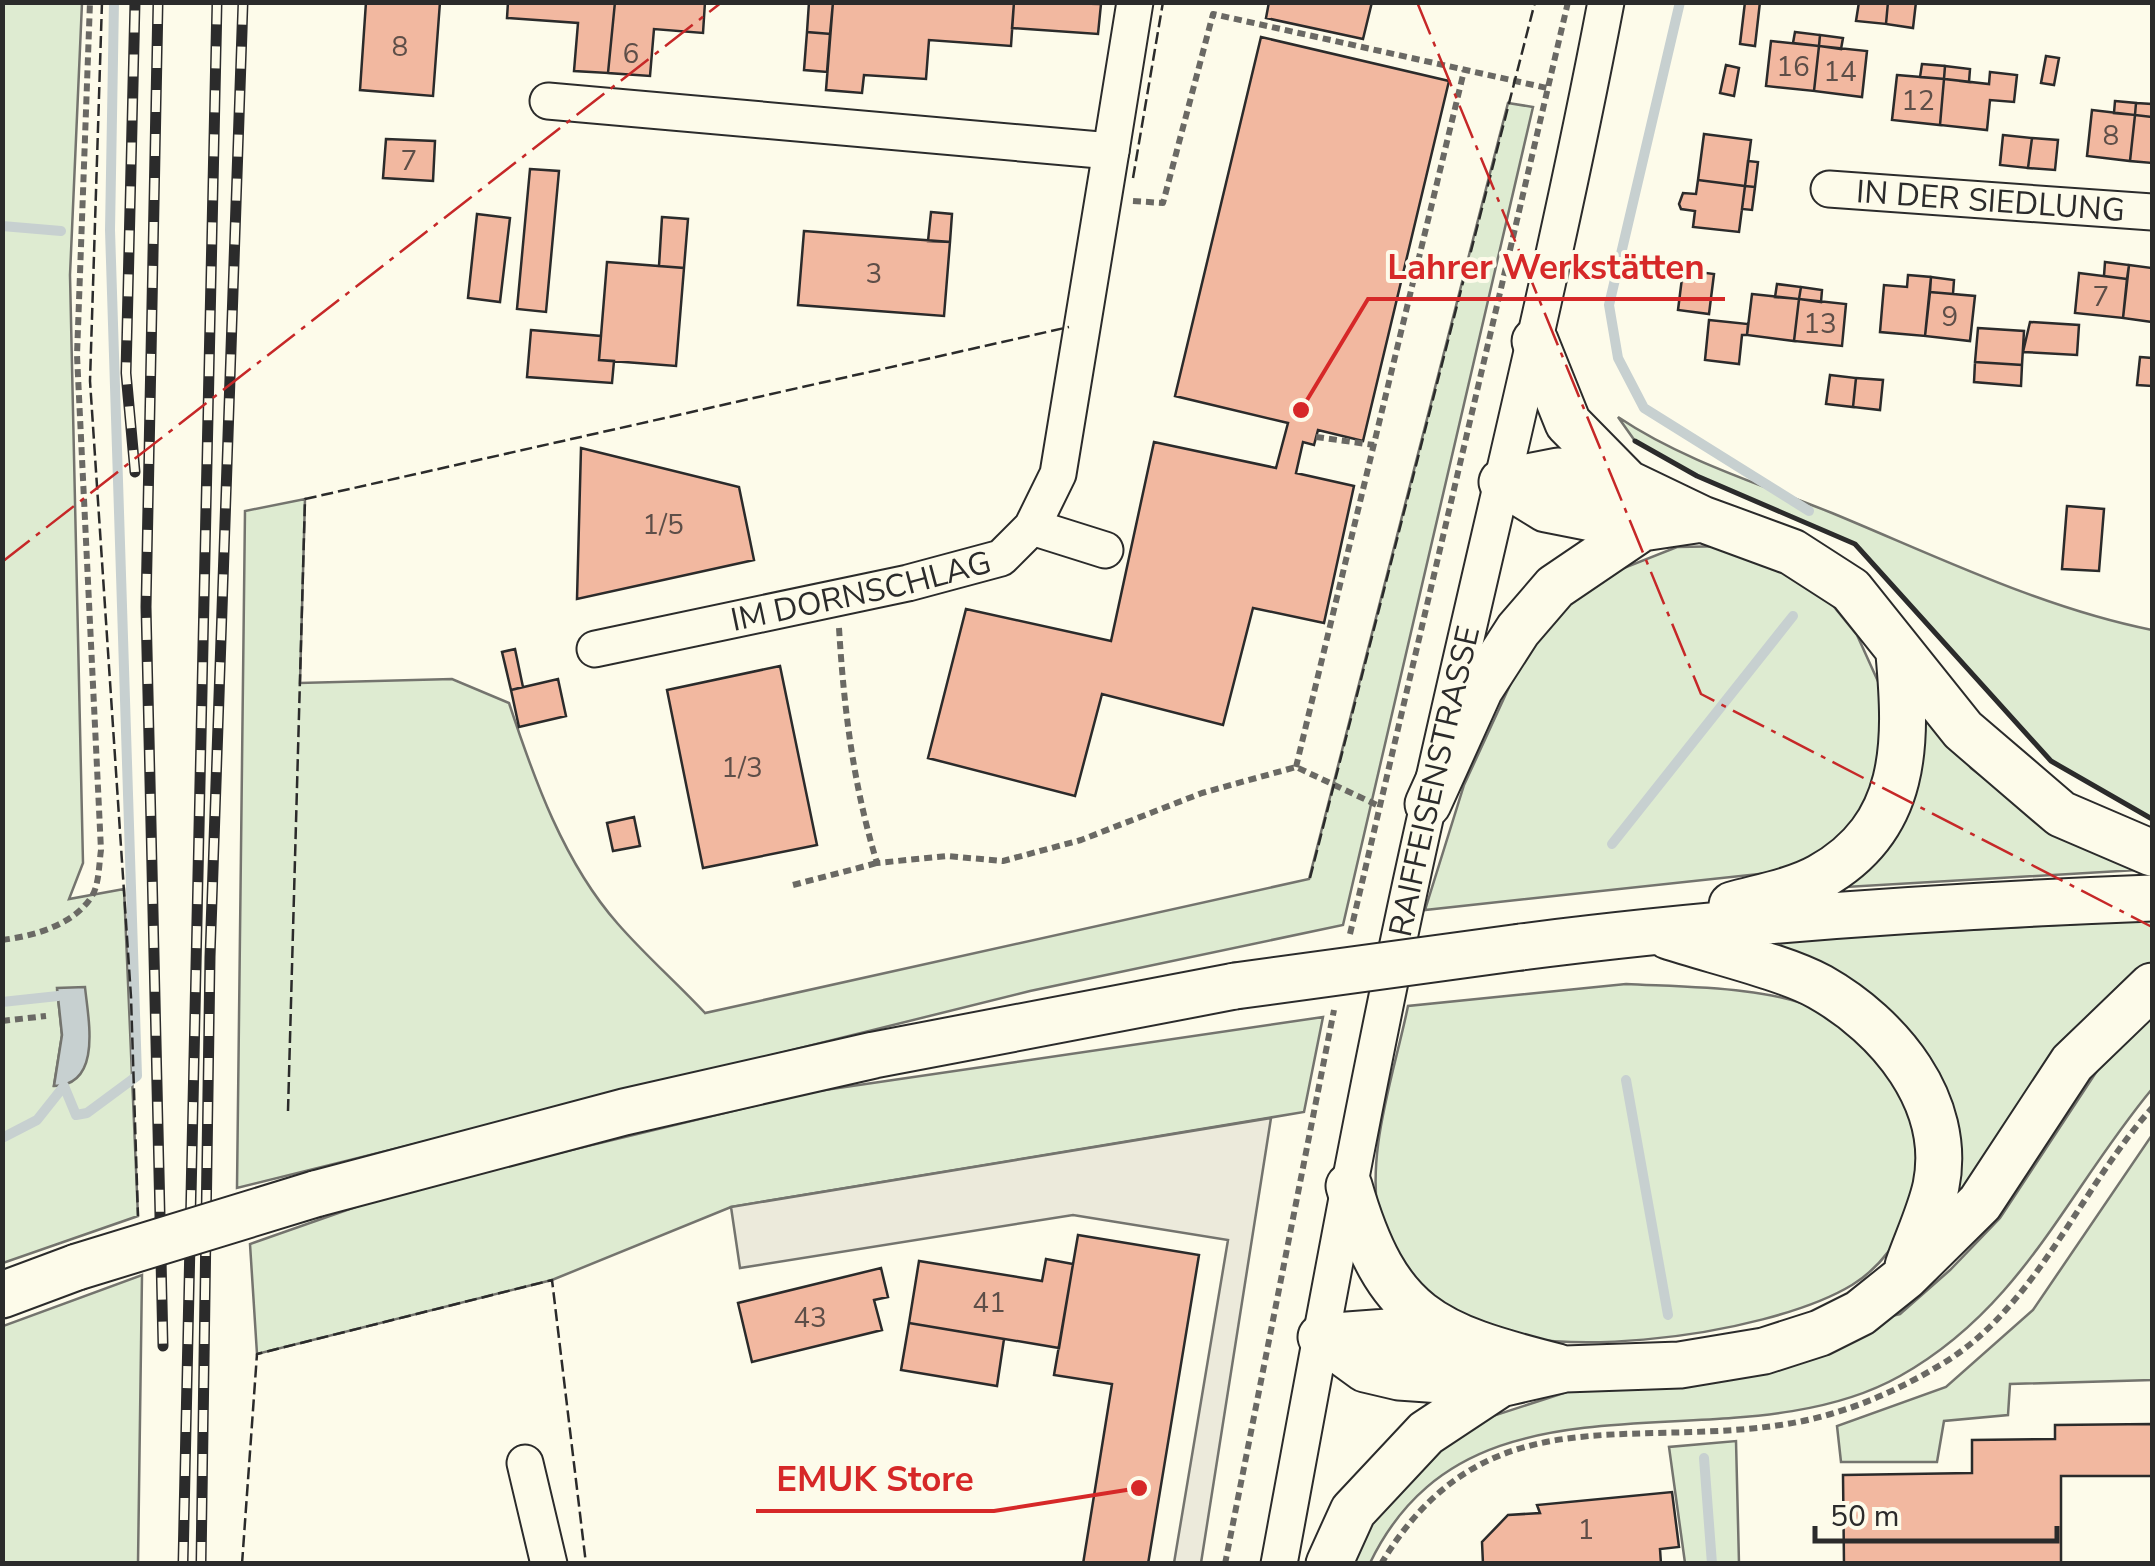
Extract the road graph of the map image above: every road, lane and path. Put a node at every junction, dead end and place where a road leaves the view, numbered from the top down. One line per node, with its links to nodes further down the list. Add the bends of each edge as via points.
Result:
1 (90, 2): 33 (path, via 77,355 101,850 94,895 70,918)
2 (1136, 2): 8 (street, IM DORNSCHLAG)
3 (1568, 2): 6 (path)
4 (1606, 2): 12 (street, RAIFFEISENSTRASSE)
5 (1464, 72): 6 (path); 10 (path, via 1213,14 1162,203); 14 (path)
6 (1547, 88): 26 (path)
7 (548, 101): 8 (street)
8 (1110, 151): 10 (street, IM DORNSCHLAG)
9 (1828, 189): 11 (street, IN DER SIEDLUNG)
10 (1102, 200): 18 (street, IM DORNSCHLAG, via 1058,474)
11 (2152, 212)
12 (1535, 341): 15 (street, RAIFFEISENSTRASSE); 16 (main road, via 1568,422)
13 (1316, 437): 14 (path)
14 (1374, 445): 24 (path)
15 (1502, 482): 16 (main road, via 1558,471); 19 (main road, via 1546,510); 25 (street, RAIFFEISENSTRASSE)
16 (1627, 484): 17 (main road)
17 (1702, 519): 19 (main road); 23 (main road, via 1792,552 1851,590)
18 (1032, 527): 20 (street); 21 (street, IM DORNSCHLAG, via 1001,558)
19 (1642, 528): 25 (main road, via 1555,587 1518,630 1480,688)
20 (1105, 550)
21 (837, 598): 22 (street, IM DORNSCHLAG); 28 (path, via 845,724)
22 (596, 648)
23 (1898, 654): 27 (main road, via 1963,730 2061,814); 31 (main road, via 1902,757 1878,828 1818,879)
24 (1296, 766): 26 (path); 28 (path, via 1003,861 947,856)
25 (1428, 804): 38 (street, RAIFFEISENSTRASSE)
26 (1376, 805): 32 (path)
27 (2152, 853)
28 (877, 863): 29 (path)
29 (794, 885)
30 (2152, 898): 31 (main road)
31 (1652, 930): 39 (main road, via 1819,987 1888,1039 1914,1072 1930,1110 1936,1185); 40 (main road, bridge, via 1235,986 874,1055 624,1112 315,1194)
32 (1349, 938)
33 (2, 940)
34 (2152, 986): 39 (main road, via 2072,1062 1980,1203)
35 (1337, 996): 47 (path)
36 (46, 1016): 37 (path)
37 (2, 1021)
38 (1349, 1186): 41 (street, RAIFFEISENSTRASSE); 42 (main road, via 1386,1281 1414,1313)
39 (1905, 1277): 43 (main road, via 1860,1313 1764,1351 1680,1365)
40 (2, 1295)
41 (1321, 1337): 42 (main road, via 1388,1332); 44 (main road, via 1365,1369); 48 (street, RAIFFEISENSTRASSE)
42 (1469, 1344): 43 (main road)
43 (1565, 1369): 44 (main road)
44 (1500, 1384): 49 (main road, via 1426,1432 1352,1511)
45 (525, 1463): 46 (street)
46 (549, 1564)
47 (1225, 1564)
48 (1279, 1564)
49 (1329, 1564)

